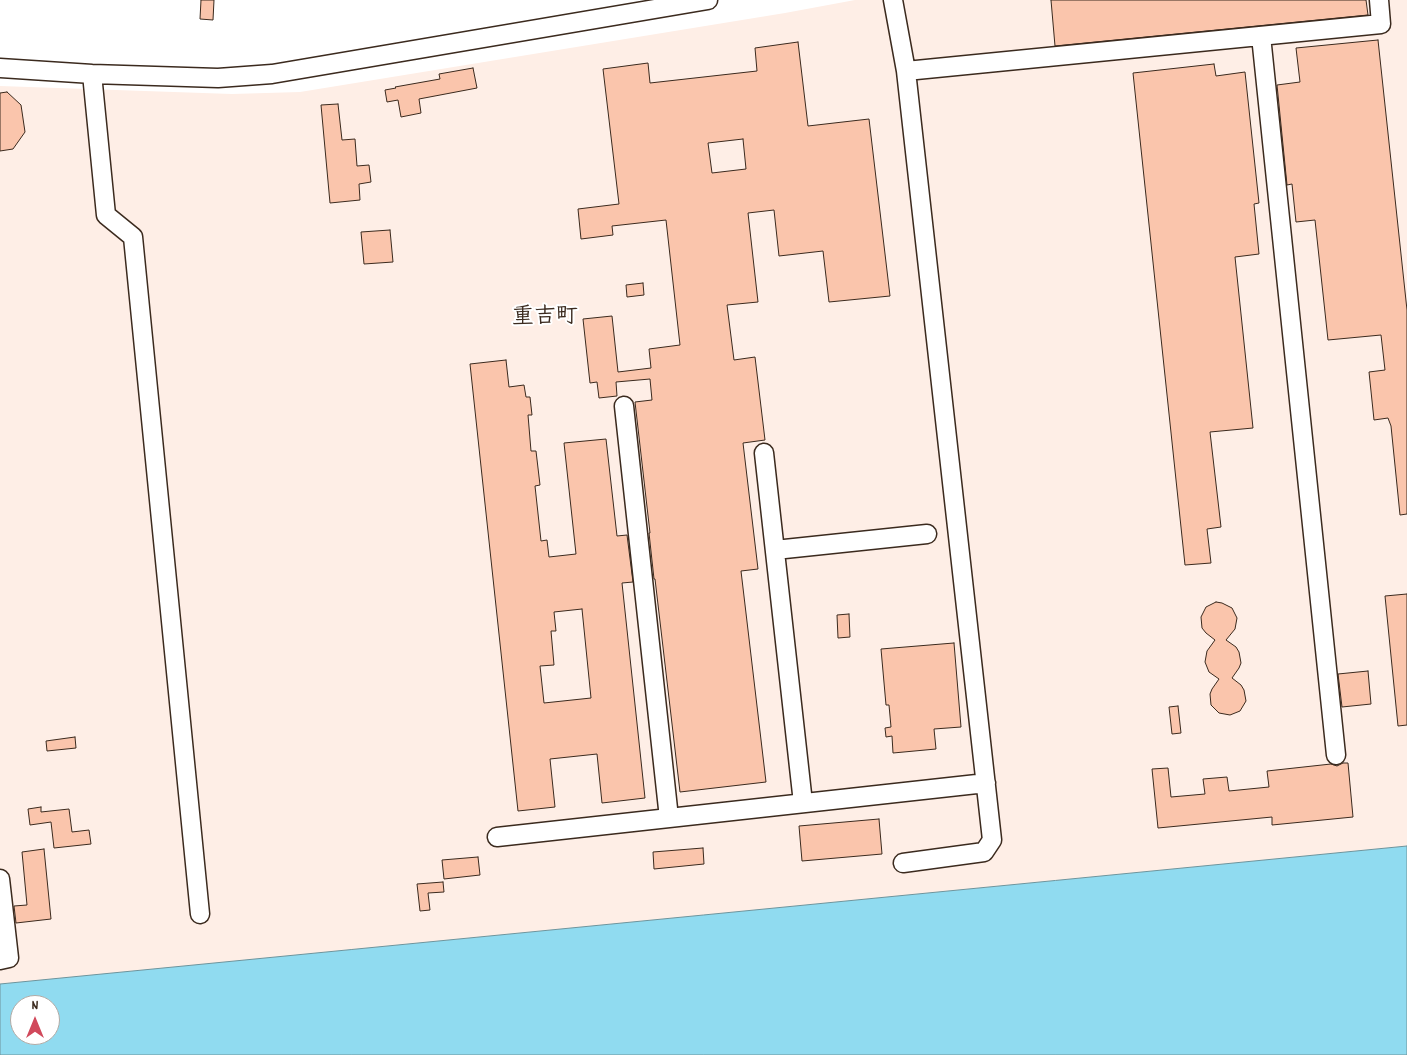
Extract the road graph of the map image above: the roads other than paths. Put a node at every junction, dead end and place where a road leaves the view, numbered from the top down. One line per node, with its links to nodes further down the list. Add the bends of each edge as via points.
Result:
1 (708, 0): 7 (street, via 272,74 218,78)
2 (893, 0): 6 (street)
3 (1379, 0): 4 (street, via 1381,24)
4 (1261, 36): 6 (street); 12 (street)
5 (0, 68): 7 (street)
6 (906, 71): 13 (street)
7 (92, 74): 19 (street, via 106,215 133,237)
8 (624, 406): 15 (street)
9 (764, 453): 11 (street)
10 (926, 534): 11 (street)
11 (775, 550): 14 (street)
12 (1336, 755)
13 (986, 783): 14 (street); 17 (street, via 992,840 984,852)
14 (803, 803): 15 (street)
15 (669, 818): 16 (street)
16 (497, 837)
17 (903, 863)
18 (0, 879): 20 (street, via 9,958)
19 (200, 914)
20 (0, 960)

